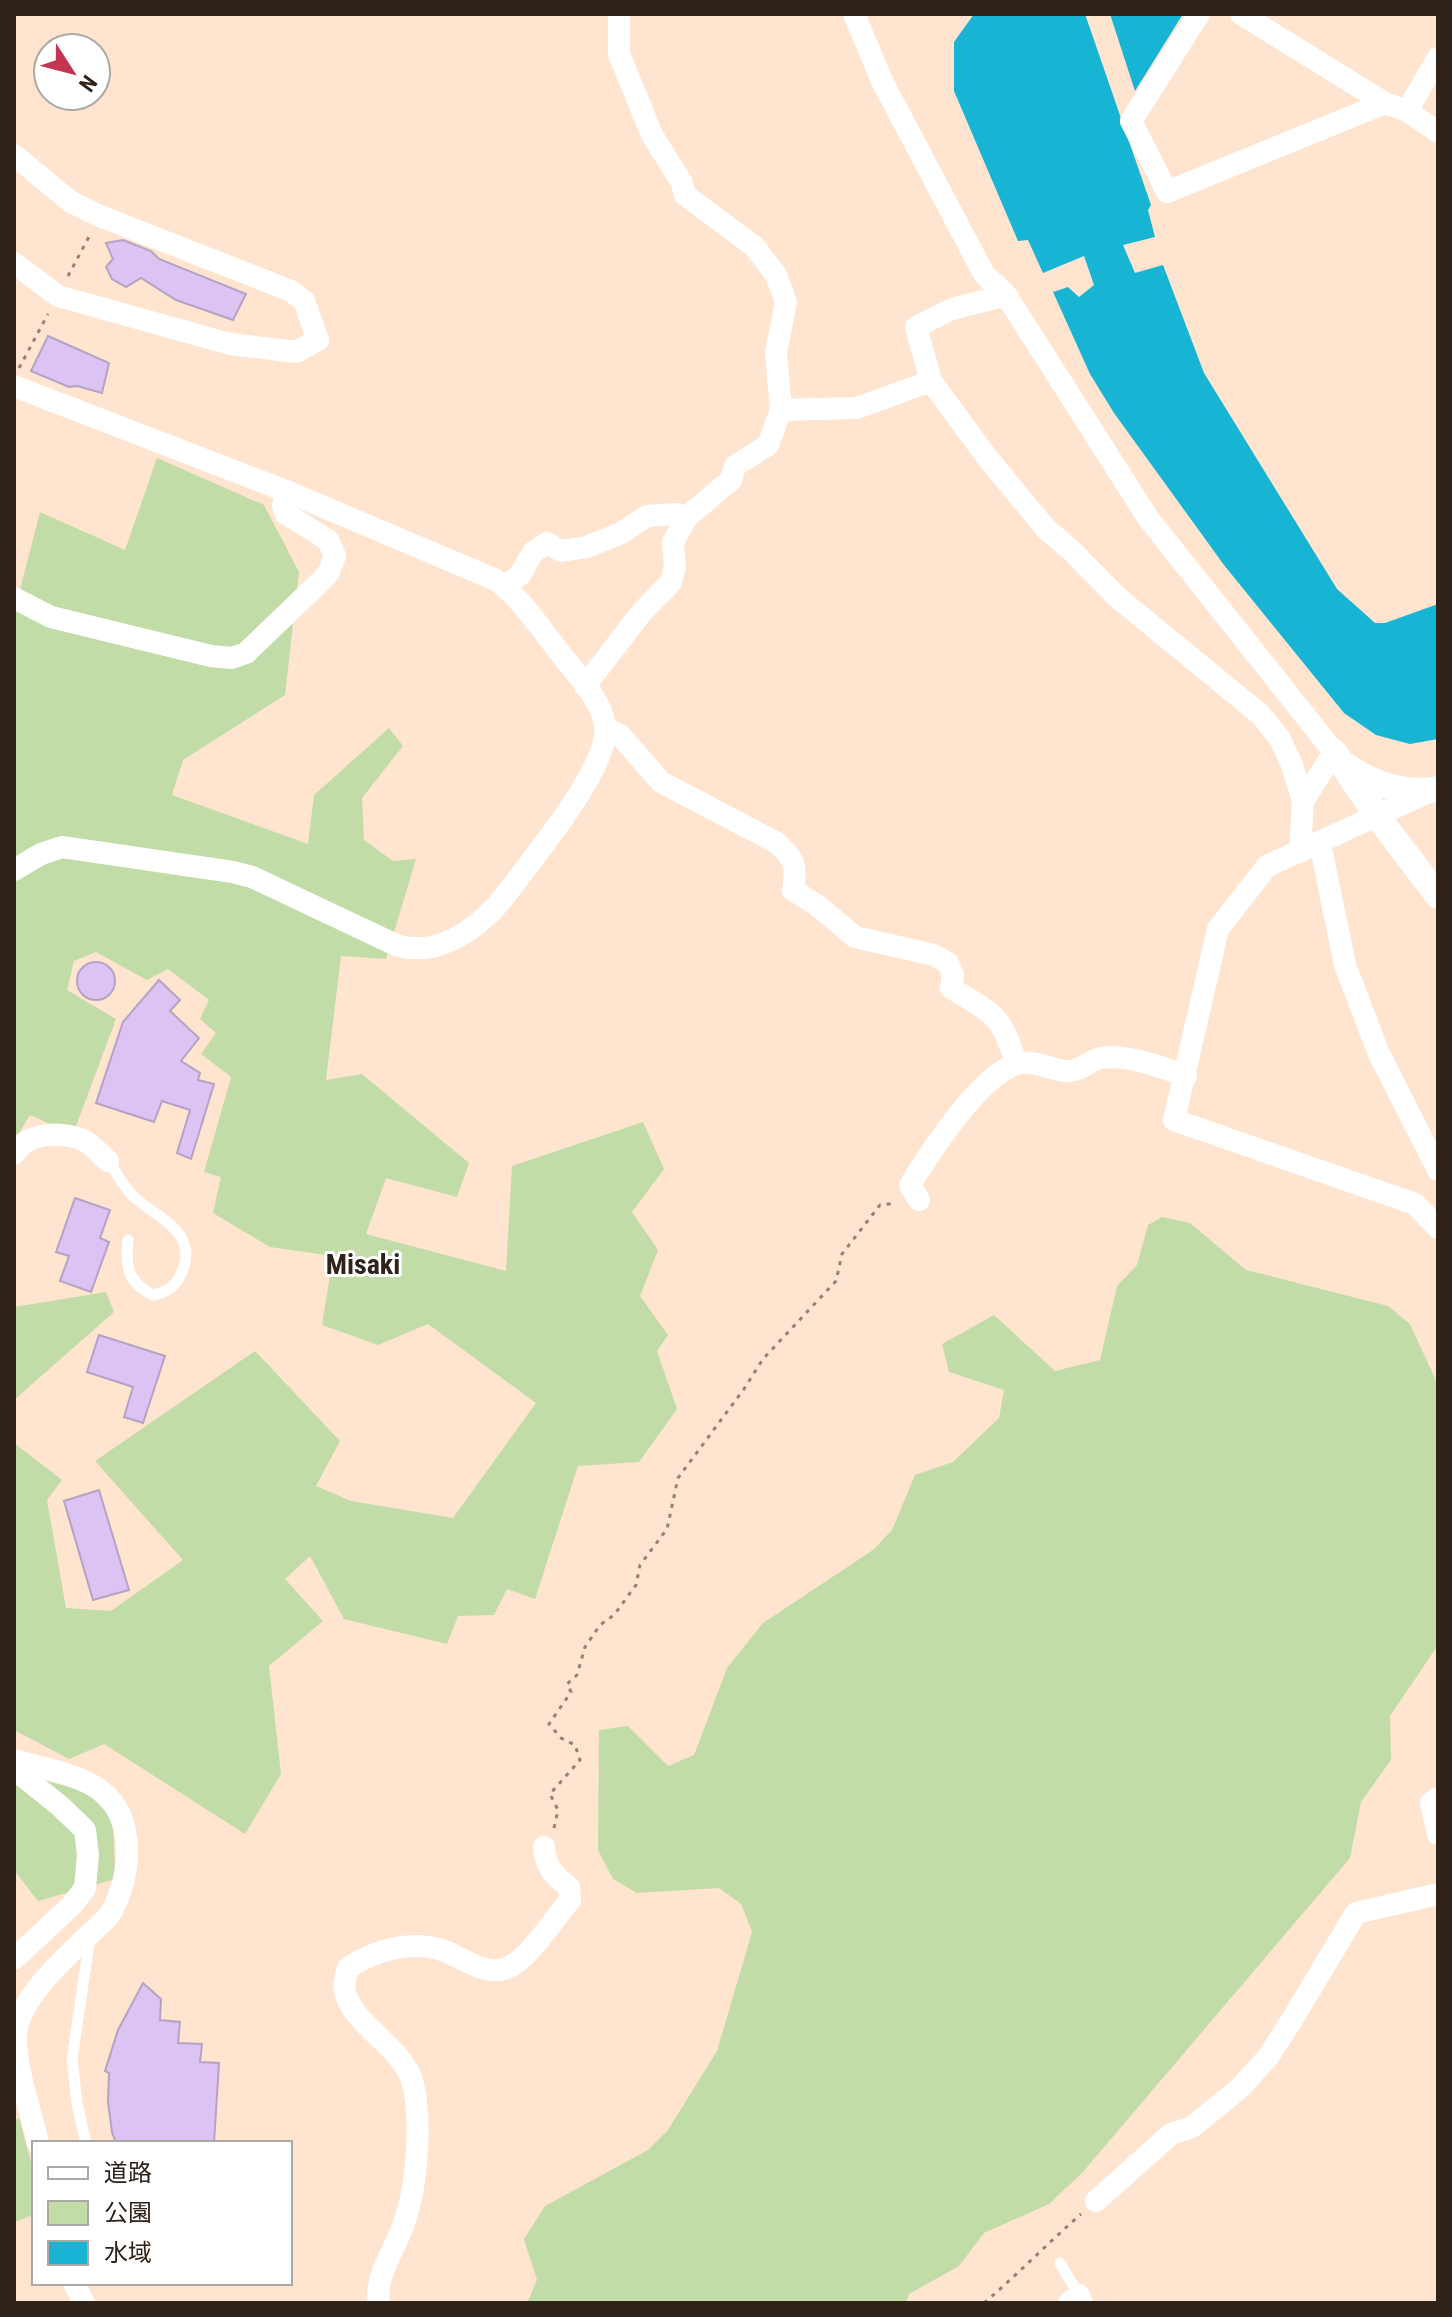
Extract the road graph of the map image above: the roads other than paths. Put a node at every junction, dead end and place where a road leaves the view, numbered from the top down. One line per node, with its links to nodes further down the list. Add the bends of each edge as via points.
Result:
1 (619, 14): 14 (street, via 619,54 652,135 685,195 755,247 776,275 786,302 776,353)
2 (854, 14): 11 (street, via 882,81 972,253)
3 (1199, 14): 6 (street, via 1131,121 1167,192)
4 (1241, 14): 6 (street)
5 (1438, 58): 7 (street)
6 (1385, 103): 7 (street)
7 (1407, 111): 8 (street)
8 (1438, 132)
9 (14, 155): 10 (street, via 71,202 291,291 304,301 318,340 296,352 230,344 58,296)
10 (14, 263)
11 (1006, 295): 12 (street, via 952,309 916,327); 21 (street, via 1148,518)
12 (931, 381): 14 (street, via 857,408); 23 (street, via 1046,529 1143,621 1261,715 1280,739)
13 (14, 386): 15 (street)
14 (781, 410): 16 (street, via 768,445 735,466 731,480)
15 (286, 491): 17 (street); 18 (street, via 286,514 328,540 335,556 322,580 246,653 232,658 196,652 51,617)
16 (687, 517): 17 (street, via 647,516 587,547 561,551 547,543); 19 (street, via 673,542 671,582)
17 (505, 586): 19 (street)
18 (14, 598)
19 (585, 686): 20 (street)
20 (606, 728): 26 (street, via 603,753 591,778 501,901 471,929 431,948 396,945 233,872 62,847); 28 (street, via 620,735 661,782 777,843 793,858 793,890 855,937 948,963 951,988 996,1016)
21 (1334, 752): 22 (street, via 1358,774 1386,786); 23 (street); 24 (street)
22 (1436, 790): 24 (street)
23 (1303, 801): 25 (street)
24 (1378, 817): 25 (street); 27 (street)
25 (1310, 847): 29 (street, via 1267,866 1218,929); 32 (street, via 1345,965 1379,1054)
26 (14, 870)
27 (1438, 896)
28 (1016, 1063): 29 (street, via 1066,1071 1083,1069 1099,1058 1139,1061); 33 (street, via 948,1127 910,1185)
29 (1186, 1076): 34 (street, via 1174,1120 1415,1204)
30 (14, 1154): 31 (street, via 34,1136 56,1136 84,1141)
31 (108, 1161): 35 (lane, via 133,1196 164,1217 181,1237 187,1256 168,1292 153,1295 129,1276)
32 (1438, 1170)
33 (919, 1200)
34 (1438, 1228)
35 (128, 1240)
36 (14, 1760): 42 (street, via 99,1789 122,1817 127,1857 120,1892 109,1916)
37 (14, 1769): 43 (street, via 85,1830 88,1855 85,1888)
38 (1438, 1798): 39 (street, via 1431,1803)
39 (1438, 1834)
40 (544, 1847): 51 (street, via 554,1876 569,1887 570,1900 519,1962 504,1970 483,1968 441,1950 404,1946 364,1957 348,1968 343,1989 350,2004 406,2067 413,2084 416,2178 405,2223 376,2290)
41 (1438, 1894): 46 (street, via 1356,1913 1268,2057 1240,2088 1192,2127 1171,2134)
42 (91, 1934): 44 (street, via 40,1986 17,2024 18,2056); 45 (lane, via 72,2059)
43 (14, 1959)
44 (38, 2141)
45 (86, 2141)
46 (1096, 2201)
47 (1060, 2263): 49 (lane)
48 (75, 2285): 50 (street)
49 (1076, 2300)
50 (84, 2303)
51 (379, 2303)

